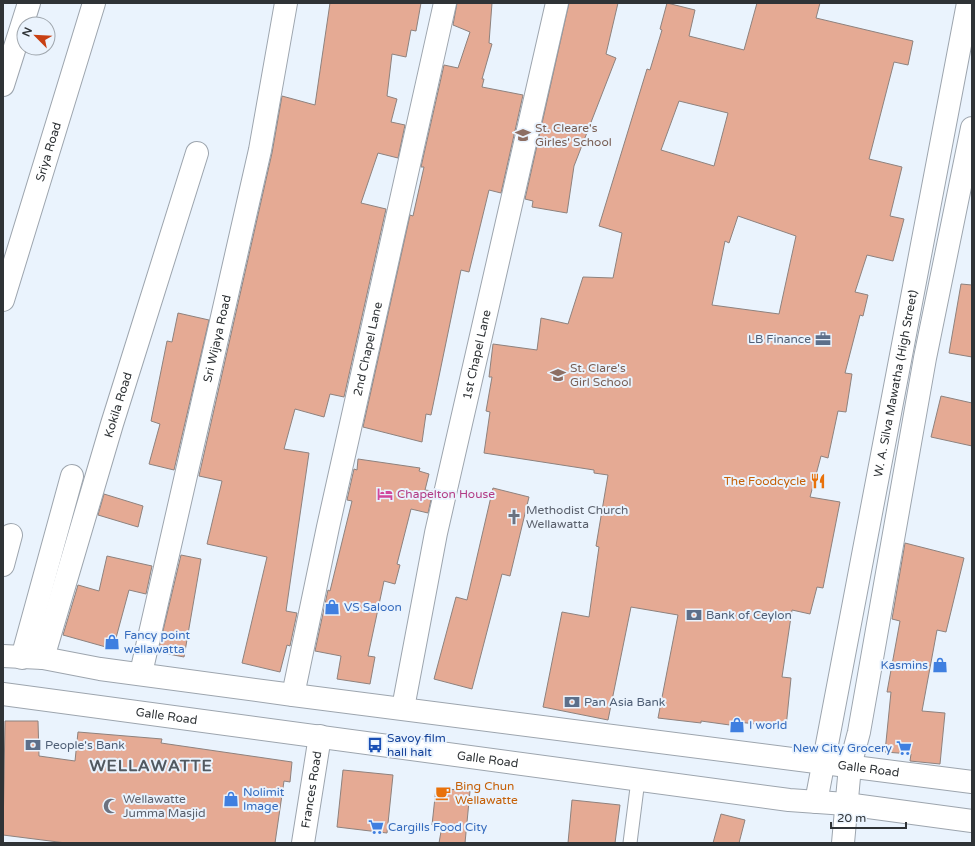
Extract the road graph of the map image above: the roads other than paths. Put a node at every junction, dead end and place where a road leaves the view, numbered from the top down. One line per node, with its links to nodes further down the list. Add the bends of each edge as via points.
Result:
1 (29, 3): 7 (main road)
2 (94, 3): 10 (main road, Sriya Road)
3 (286, 3): 15 (main road, Sri Wijaya Road, via 260,150)
4 (445, 3): 17 (main road, 2nd Chapel Lane)
5 (557, 3): 18 (main road, 1st Chapel Lane, via 436,534)
6 (968, 3): 20 (main road, W. A. Silva Mawatha (High Street))
7 (3, 85)
8 (972, 128): 21 (main road, W. A. Silva Mawatha (High Street), via 925,358)
9 (197, 153): 14 (main road, Kokila Road, via 112,424)
10 (3, 300)
11 (72, 476): 14 (main road)
12 (11, 535): 13 (main road)
13 (3, 565)
14 (23, 658): 15 (main road, Galle Road)
15 (140, 673): 17 (main road, Galle Road)
16 (3, 694): 19 (main road, Galle Road)
17 (293, 695): 18 (main road, Galle Road)
18 (403, 708): 20 (main road, Galle Road)
19 (320, 736): 22 (main road, Galle Road); 27 (main road, Frances Road)
20 (823, 763): 21 (main road, Galle Road); 24 (main road, W. A. Silva Mawatha (High Street))
21 (850, 766): 23 (main road, Galle Road); 25 (main road, W. A. Silva Mawatha (High Street))
22 (638, 780): 24 (main road, Galle Road); 28 (lane)
23 (972, 782)
24 (816, 802): 25 (main road, Galle Road)
25 (846, 804): 26 (main road, Galle Road); 29 (main road, W. A. Silva Mawatha (High Street))
26 (972, 822)
27 (303, 843)
28 (630, 843)
29 (842, 843)

